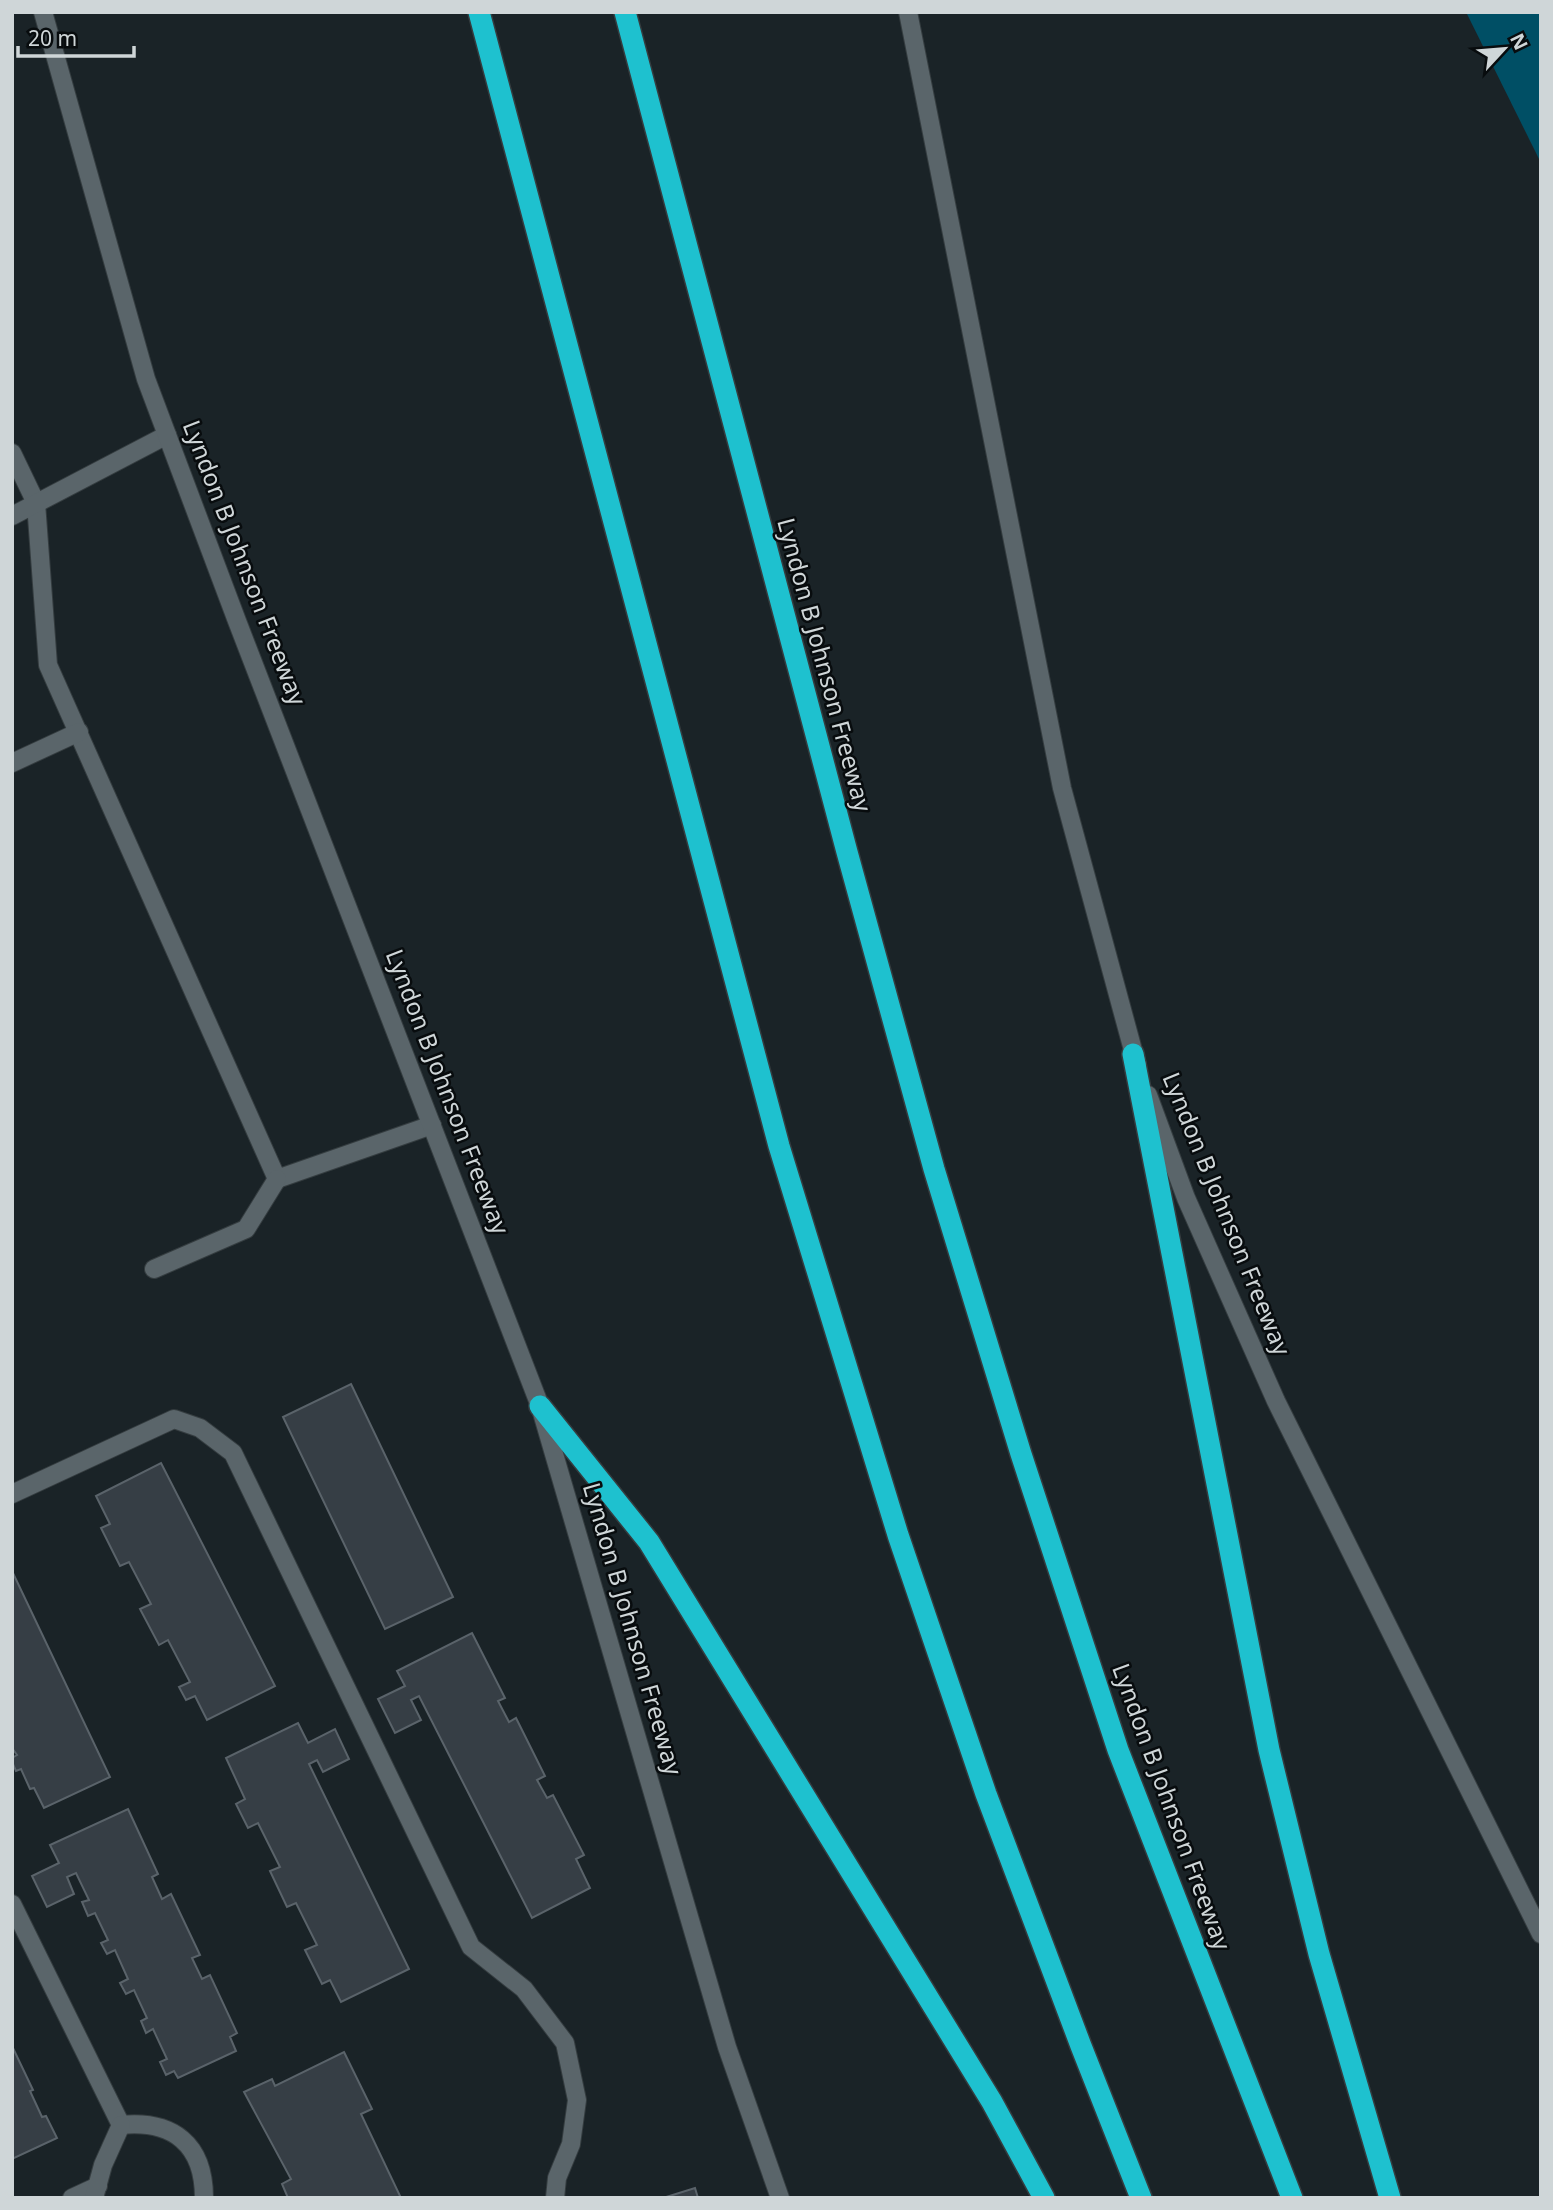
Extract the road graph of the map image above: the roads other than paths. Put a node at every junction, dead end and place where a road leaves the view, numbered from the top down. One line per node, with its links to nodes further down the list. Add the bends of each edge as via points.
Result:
1 (43, 12): 5 (main road, Lyndon B Johnson Freeway, via 146,379)
2 (479, 12): 26 (highway, via 783,1158 898,1535 969,1742)
3 (625, 12): 27 (highway, Lyndon B Johnson Freeway, via 933,1169 1118,1750)
4 (908, 12): 11 (main road, Lyndon B Johnson Freeway, via 1062,788)
5 (167, 435): 7 (main road); 12 (main road, Lyndon B Johnson Freeway)
6 (12, 453): 7 (main road)
7 (36, 503): 8 (main road); 9 (main road, via 48,665)
8 (12, 516)
9 (79, 732): 10 (main road); 13 (main road)
10 (12, 763)
11 (1133, 1054): 18 (main road, Lyndon B Johnson Freeway, via 1186,1198 1276,1401); 28 (highway, via 1269,1750 1319,1954)
12 (432, 1125): 13 (main road); 15 (main road, Lyndon B Johnson Freeway)
13 (277, 1179): 14 (main road, via 246,1229)
14 (155, 1269)
15 (540, 1406): 24 (main road, Lyndon B Johnson Freeway, via 727,2047); 25 (highway, via 649,1542 985,2090)
16 (12, 1494): 23 (main road, via 174,1419 200,1428 233,1453 471,1947 524,1989 565,2043 577,2100 571,2144 556,2179)
17 (12, 1904): 19 (main road)
18 (1541, 1934)
19 (121, 2124): 20 (main road); 22 (main road, via 163,2127 182,2138 196,2155)
20 (96, 2192): 21 (main road)
21 (72, 2198)
22 (204, 2198)
23 (555, 2198)
24 (780, 2198)
25 (1044, 2198)
26 (1141, 2198)
27 (1292, 2198)
28 (1390, 2198)

